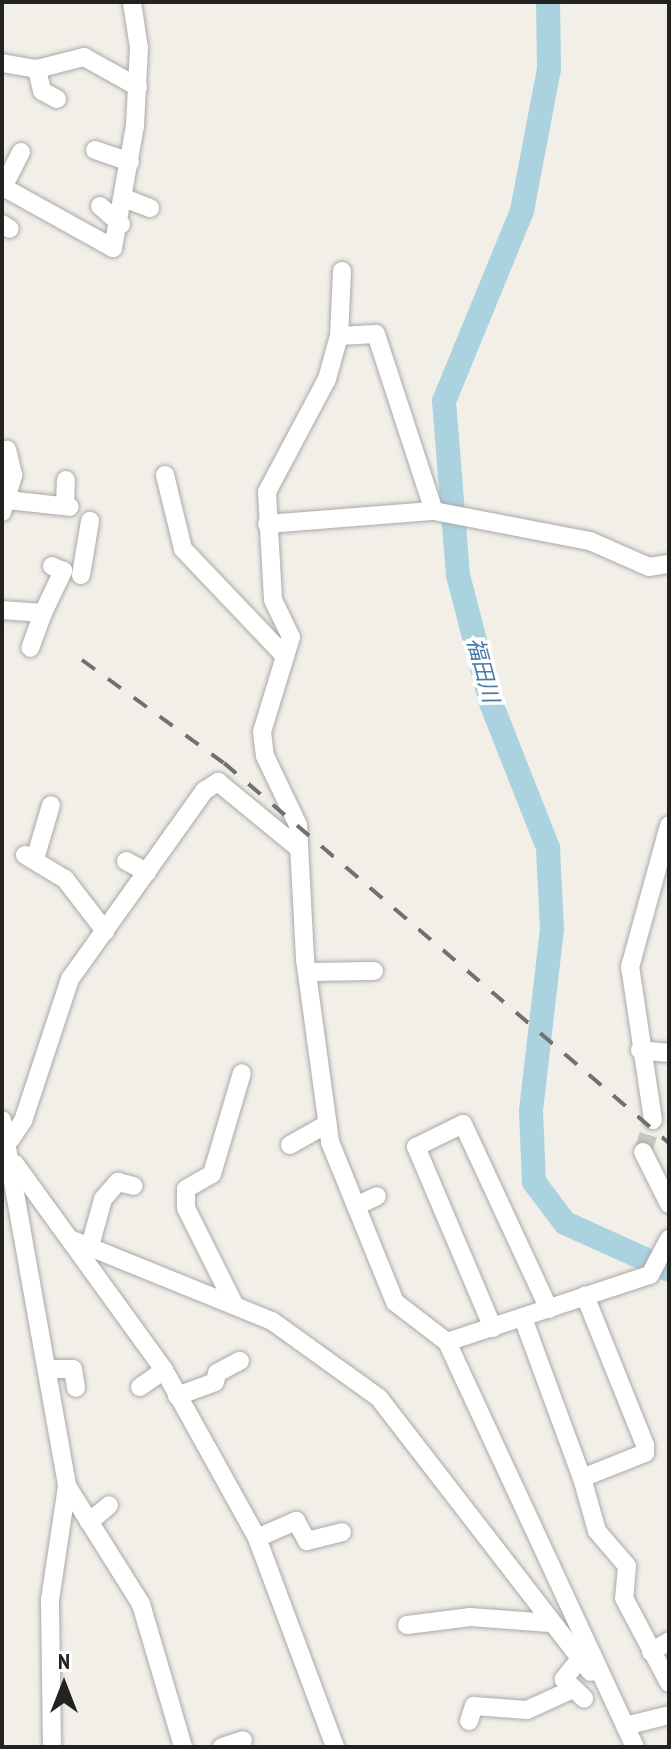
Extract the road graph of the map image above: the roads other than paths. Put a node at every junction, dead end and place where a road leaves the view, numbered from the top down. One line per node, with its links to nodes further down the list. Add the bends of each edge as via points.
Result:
1 (132, 2): 4 (street)
2 (2, 63): 3 (street)
3 (37, 69): 4 (street, via 84,57); 5 (street, via 42,91)
4 (138, 87): 8 (street)
5 (57, 99)
6 (95, 150): 8 (street)
7 (21, 152): 12 (street, via 3,187 113,248)
8 (130, 162): 9 (street)
9 (124, 198): 11 (street); 12 (street)
10 (100, 206): 12 (street)
11 (150, 208)
12 (121, 224)
13 (342, 271): 14 (street)
14 (339, 336): 19 (street, via 376,334); 21 (street, via 327,379 267,492)
15 (7, 450): 18 (street, via 13,475)
16 (165, 475): 26 (street, via 183,549)
17 (66, 480): 18 (street, via 67,506)
18 (5, 506)
19 (434, 511): 21 (street); 22 (street, via 590,541 649,567)
20 (90, 521): 24 (street, via 70,572)
21 (267, 524): 26 (street, via 273,600 291,637)
22 (669, 564)
23 (2, 610): 24 (street)
24 (43, 613): 25 (street)
25 (30, 648)
26 (284, 655): 29 (street, via 262,732 265,756 298,825)
27 (51, 805): 33 (street, via 30,857)
28 (668, 836): 32 (street)
29 (297, 847): 31 (street, via 218,782); 35 (street)
30 (126, 861): 31 (street)
31 (147, 872): 33 (street)
32 (664, 885): 36 (street, via 630,967)
33 (105, 931): 42 (street, via 63,993 23,1121)
34 (374, 971): 35 (street)
35 (307, 972): 41 (street)
36 (640, 1050): 37 (street); 40 (street)
37 (669, 1053)
38 (242, 1073): 54 (street, via 212,1174 186,1189 186,1208)
39 (2, 1120): 42 (street)
40 (653, 1120)
41 (327, 1124): 43 (street); 49 (street)
42 (10, 1140): 45 (street)
43 (290, 1145)
44 (643, 1152): 48 (street)
45 (15, 1164): 50 (street); 60 (street)
46 (119, 1166): 52 (street, via 130,1185 118,1182 103,1199)
47 (377, 1196): 49 (street)
48 (669, 1204)
49 (356, 1206): 58 (street, via 395,1302)
50 (70, 1239): 52 (street); 61 (street)
51 (669, 1239): 53 (street, via 650,1275)
52 (90, 1246): 54 (street)
53 (585, 1296): 55 (street); 65 (street, via 645,1453)
54 (234, 1304): 71 (street, via 272,1321 379,1398)
55 (549, 1309): 56 (street); 57 (street, via 463,1124 416,1147)
56 (523, 1318): 57 (street); 65 (street)
57 (493, 1328): 58 (street)
58 (447, 1342): 77 (street, via 574,1611)
59 (240, 1361): 64 (street, via 217,1373 215,1382)
60 (48, 1369): 63 (street, via 73,1369); 66 (street)
61 (164, 1370): 62 (street); 64 (street)
62 (140, 1387)
63 (76, 1388)
64 (177, 1396): 70 (street)
65 (582, 1478): 74 (street, via 597,1531 627,1566 624,1598)
66 (67, 1486): 68 (street); 82 (street, via 50,1600)
67 (109, 1505): 68 (street)
68 (89, 1522): 83 (street, via 142,1606)
69 (342, 1532): 70 (street, via 307,1541 296,1521)
70 (257, 1538): 85 (street)
71 (550, 1623): 72 (street, via 470,1617); 75 (street)
72 (407, 1625)
73 (669, 1641): 74 (street)
74 (651, 1652): 76 (street)
75 (580, 1659): 77 (street); 79 (street, via 565,1671 577,1694 527,1710 474,1706)
76 (669, 1683)
77 (601, 1684): 80 (street)
78 (669, 1715): 80 (street)
79 (469, 1721)
80 (625, 1726): 86 (street)
81 (243, 1740): 84 (street)
82 (52, 1747)
83 (183, 1747)
84 (222, 1747)
85 (335, 1747)
86 (635, 1747)

